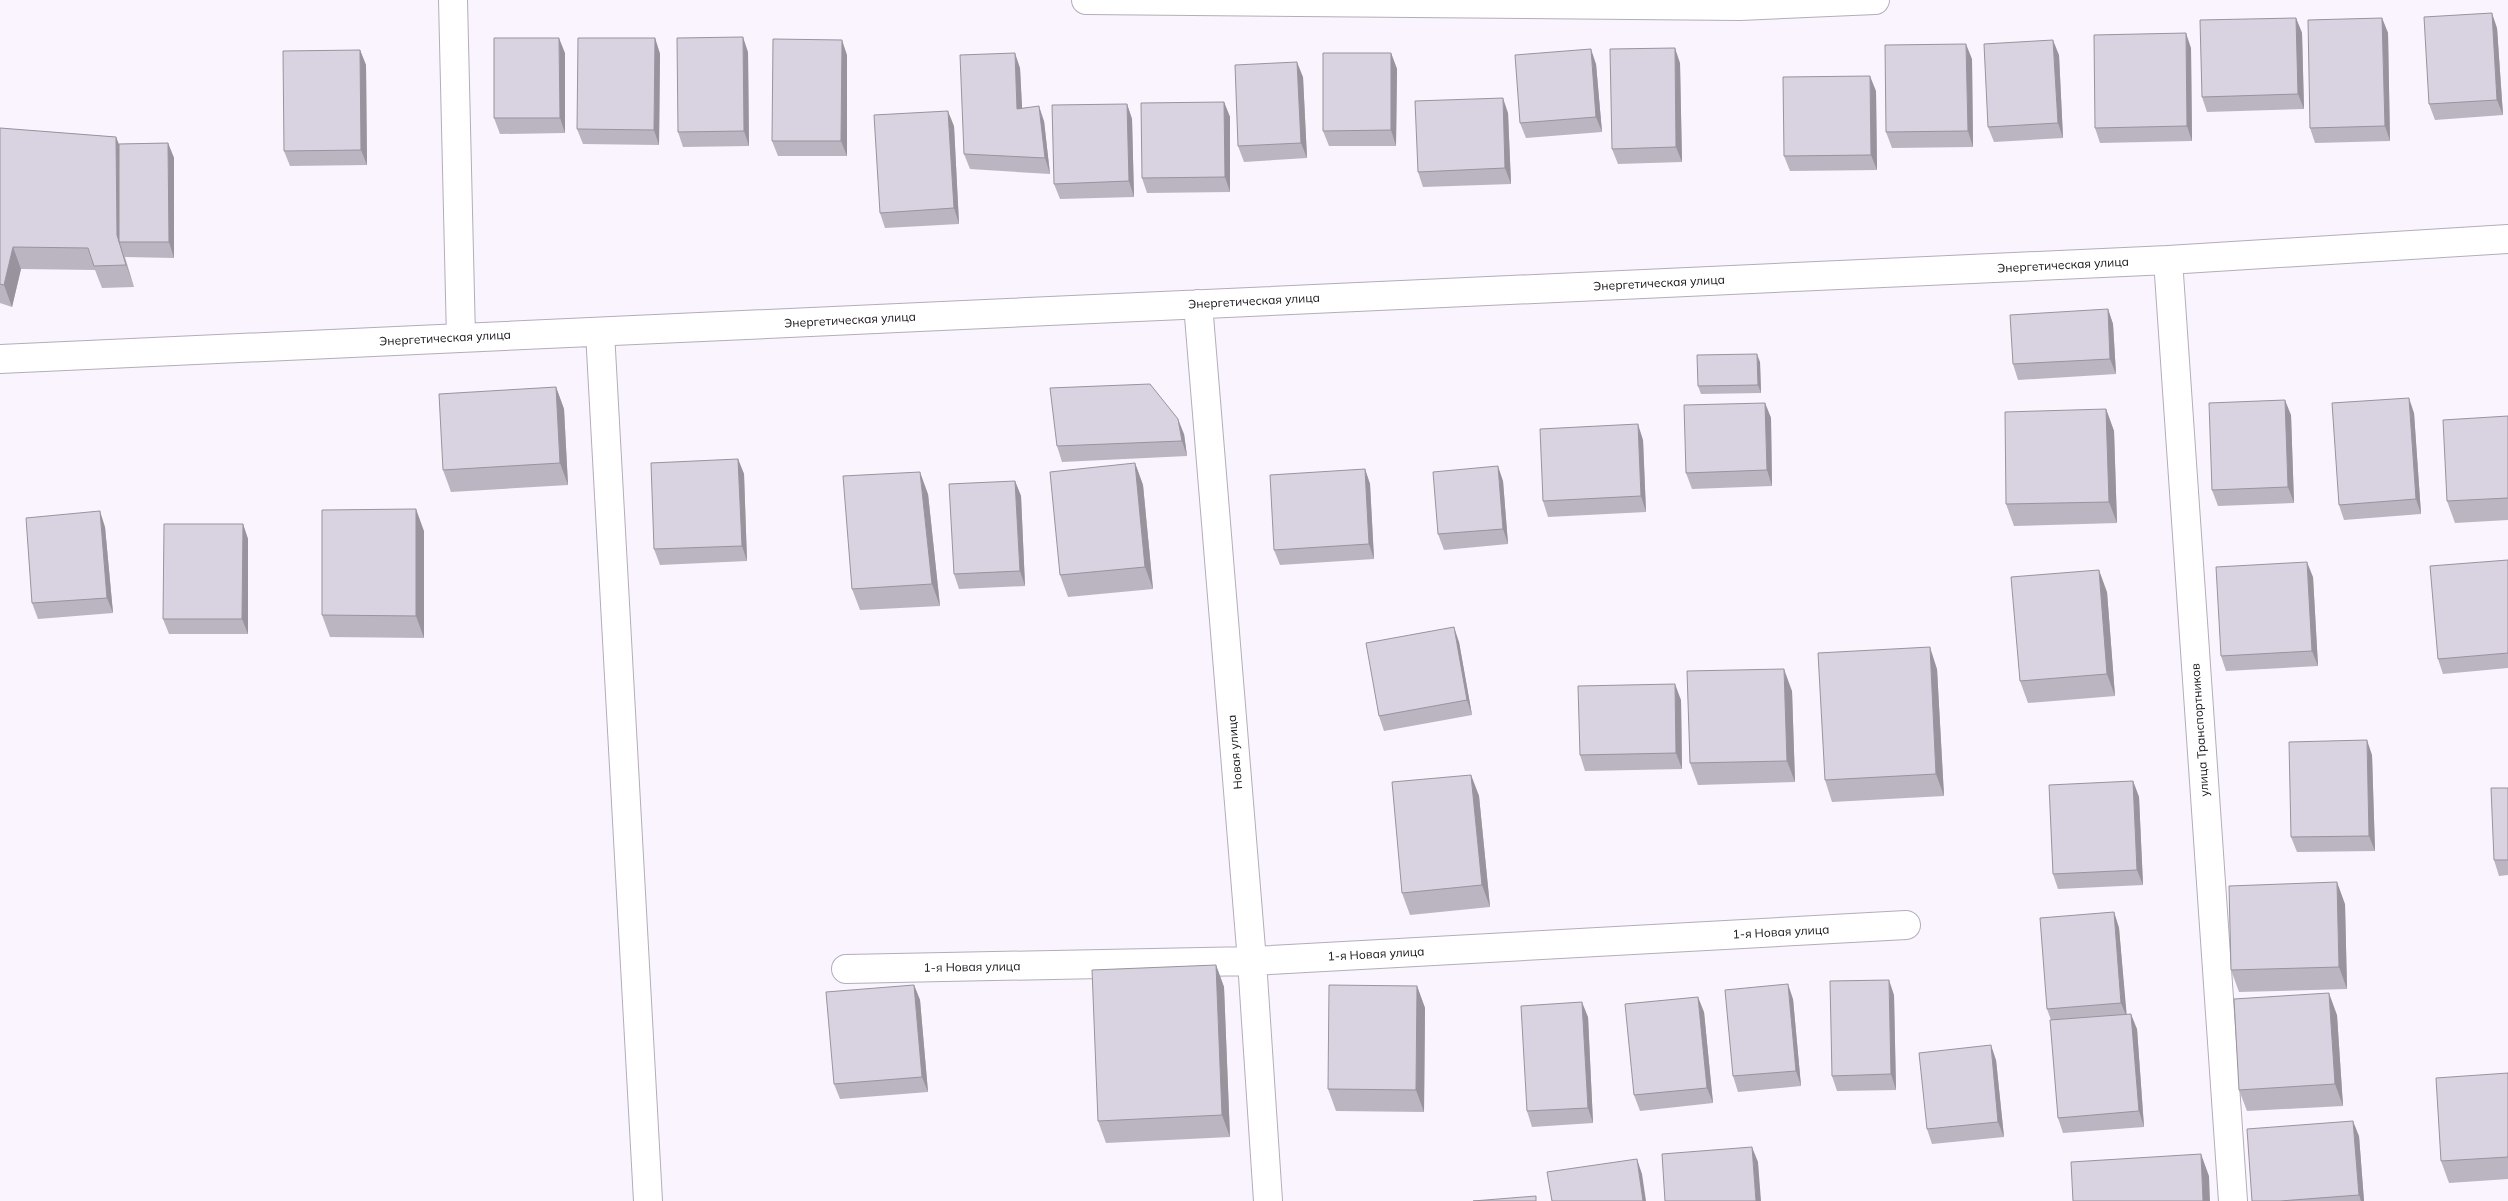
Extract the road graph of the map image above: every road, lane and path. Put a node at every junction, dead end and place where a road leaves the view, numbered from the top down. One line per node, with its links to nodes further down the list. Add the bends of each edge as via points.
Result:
1 (453, 0): 9 (street)
2 (1086, 0): 4 (street)
3 (1876, 0): 4 (street)
4 (1740, 3)
5 (2508, 239): 6 (street, Энергетическая улица)
6 (2168, 260): 7 (street, Энергетическая улица); 16 (street, улица Транспортников)
7 (1198, 304): 8 (street, Энергетическая улица); 12 (street, Новая улица)
8 (600, 332): 9 (street, Энергетическая улица); 14 (street)
9 (461, 338): 10 (street, Энергетическая улица)
10 (0, 359)
11 (1906, 925): 12 (street, 1-я Новая улица)
12 (1252, 961): 13 (street, 1-я Новая улица); 15 (street, Новая улица)
13 (846, 969)
14 (648, 1201)
15 (1268, 1201)
16 (2233, 1201)

